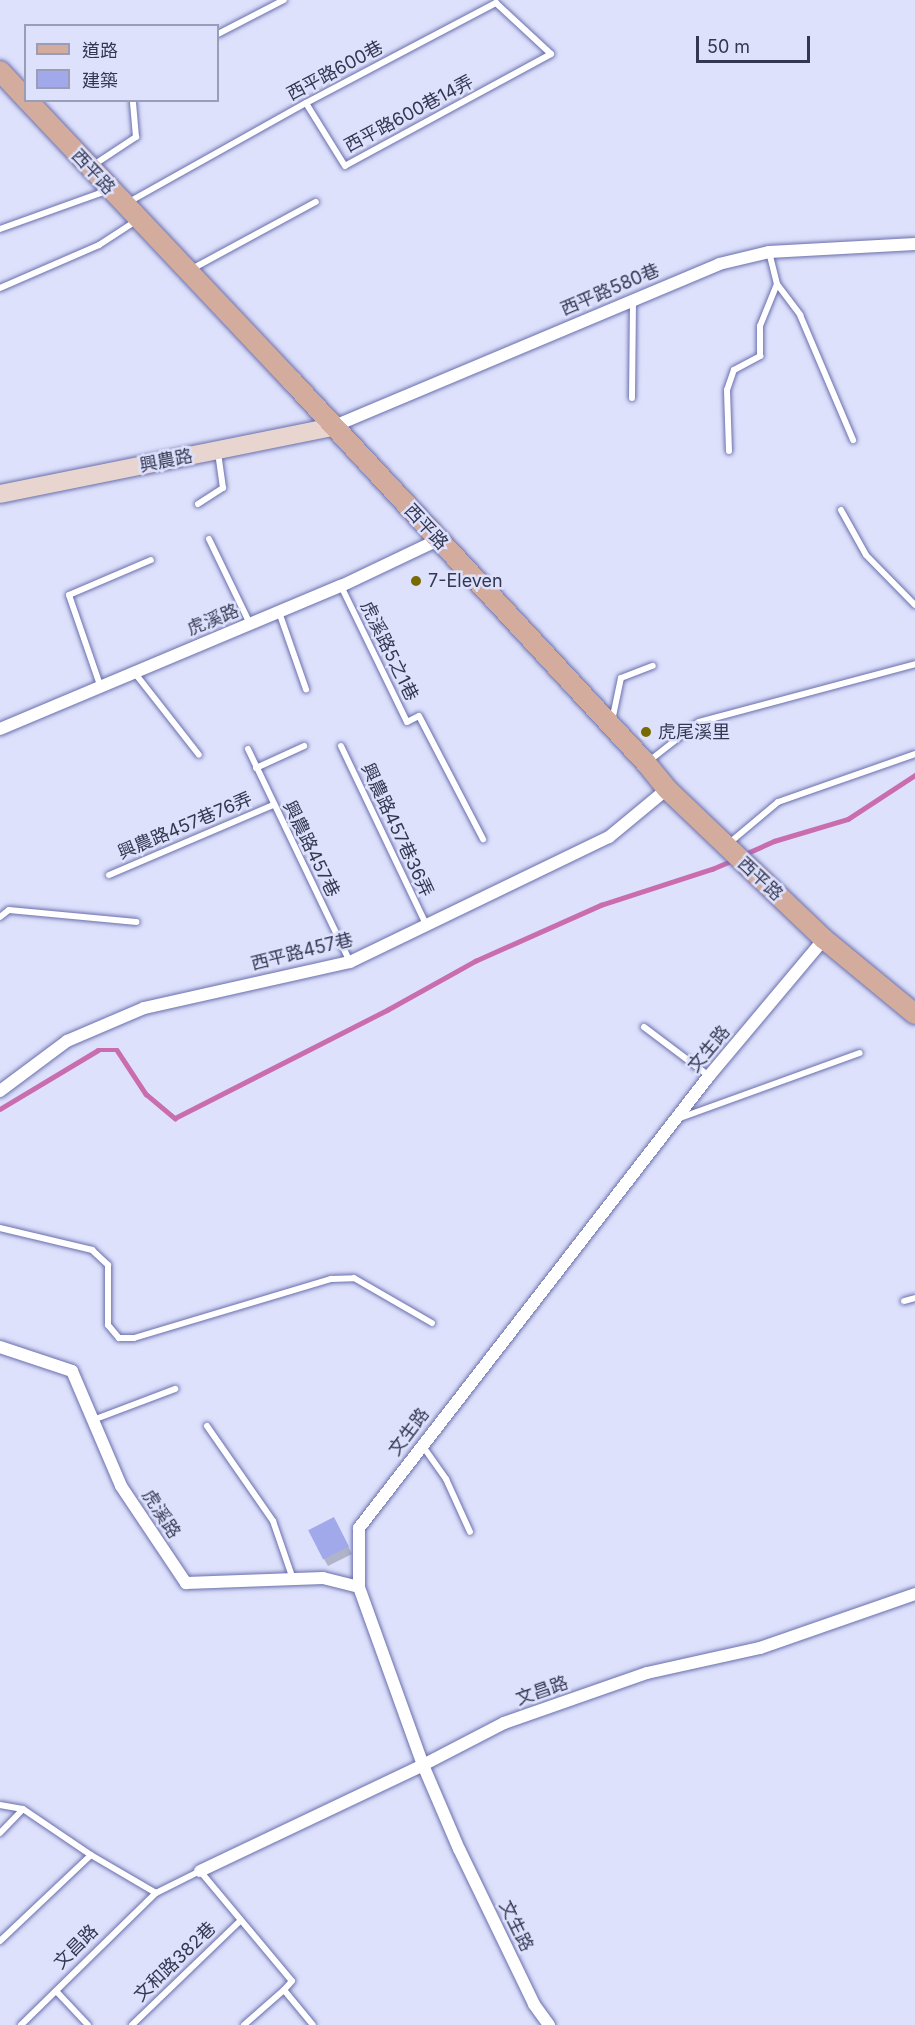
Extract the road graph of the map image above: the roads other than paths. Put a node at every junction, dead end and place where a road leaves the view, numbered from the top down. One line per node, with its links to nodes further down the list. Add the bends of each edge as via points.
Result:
1 (284, 0): 2 (lane)
2 (219, 33)
3 (551, 54): 8 (lane, 西平路600巷, via 496,3); 8 (lane, 西平路600巷14弄, via 345,166)
4 (0, 71): 5 (main road, 西平路)
5 (24, 98)
6 (28, 102): 9 (main road, 西平路)
7 (133, 102): 9 (lane, via 136,137)
8 (306, 103): 12 (lane, 西平路600巷)
9 (89, 168): 10 (main road, 西平路)
10 (110, 190): 12 (main road, 西平路); 14 (lane)
11 (316, 202): 17 (lane)
12 (123, 204): 13 (main road, 西平路)
13 (138, 220): 17 (main road, 西平路); 19 (lane, via 99,245)
14 (0, 229)
15 (915, 244): 16 (street, 西平路580巷)
16 (769, 252): 18 (lane); 20 (street, 西平路580巷, via 719,264)
17 (187, 271): 22 (main road, 西平路)
18 (777, 284): 23 (lane, via 800,315); 25 (lane, via 760,326 760,356 734,370 727,390)
19 (0, 288)
20 (633, 299): 21 (lane); 22 (street, 西平路580巷)
21 (632, 398)
22 (332, 427): 24 (street, 興農路); 30 (main road, 西平路)
23 (853, 440)
24 (218, 451): 26 (street, 興農路); 27 (lane, via 224,488)
25 (729, 452)
26 (0, 494)
27 (198, 504)
28 (841, 510): 33 (lane, via 866,555)
29 (209, 539): 35 (lane)
30 (438, 540): 32 (street, 虎溪路); 41 (main road, 西平路)
31 (151, 561): 39 (lane, via 69,596)
32 (341, 586): 34 (street, 虎溪路); 52 (lane, 虎溪路5之1巷, via 407,722 419,716)
33 (915, 605)
34 (279, 612): 35 (street, 虎溪路); 40 (lane)
35 (250, 624): 38 (street, 虎溪路)
36 (915, 664): 48 (lane, via 699,722)
37 (653, 666): 41 (lane, via 621,678)
38 (134, 672): 39 (street, 虎溪路); 47 (lane)
39 (100, 685): 42 (street, 虎溪路)
40 (306, 689)
41 (611, 725): 48 (main road, 西平路)
42 (0, 729)
43 (304, 746): 49 (lane)
44 (341, 746): 57 (lane, 興農路457巷36弄)
45 (248, 749): 49 (lane, 興農路457巷)
46 (915, 754): 53 (lane, via 778,802)
47 (199, 755)
48 (646, 763): 50 (main road, 西平路)
49 (256, 768): 51 (lane, 興農路457巷)
50 (668, 789): 53 (main road, 西平路); 57 (street, 西平路457巷, via 609,837)
51 (273, 805): 54 (lane, 興農路457巷76弄); 59 (lane, 興農路457巷)
52 (483, 839)
53 (726, 846): 58 (main road, 西平路)
54 (109, 875)
55 (0, 917): 56 (lane, via 9,910)
56 (136, 922)
57 (427, 926): 59 (street, 西平路457巷)
58 (824, 939): 60 (main road, 西平路); 63 (street, 文生路)
59 (350, 962): 64 (street, 西平路457巷, via 144,1008 67,1041)
60 (915, 1014)
61 (644, 1027): 63 (lane)
62 (860, 1053): 65 (lane)
63 (709, 1076): 65 (street, 文生路)
64 (0, 1091)
65 (675, 1120): 74 (street, 文生路)
66 (0, 1228): 69 (lane, via 92,1250 108,1265 108,1325 119,1338 134,1338 331,1279 354,1278)
67 (915, 1298): 68 (lane)
68 (904, 1301)
69 (432, 1323)
70 (0, 1347): 72 (street, 虎溪路, via 72,1371)
71 (176, 1389): 72 (lane)
72 (93, 1420): 76 (street, 虎溪路, via 121,1486 186,1583)
73 (207, 1426): 76 (lane, via 273,1521)
74 (421, 1445): 75 (lane, via 446,1479); 77 (street, 文生路, via 359,1528)
75 (470, 1532)
76 (294, 1580): 77 (street, 虎溪路, via 323,1578)
77 (359, 1587): 79 (street, 文生路)
78 (915, 1594): 79 (street, 文昌路, via 760,1648 647,1673 504,1723)
79 (423, 1765): 84 (street, 文昌路); 95 (street, 文生路, via 534,2004)
80 (0, 1804): 81 (lane)
81 (23, 1809): 82 (lane); 83 (lane)
82 (0, 1833)
83 (91, 1855): 85 (lane); 87 (lane)
84 (200, 1871): 85 (lane, 文昌路); 86 (lane)
85 (156, 1893): 89 (lane, 文昌路)
86 (239, 1922): 88 (lane, via 292,1981); 92 (lane, 文和路382巷)
87 (0, 1941)
88 (284, 1990): 93 (lane); 94 (lane)
89 (57, 1992): 90 (lane, 文昌路); 91 (lane)
90 (21, 2025)
91 (88, 2025)
92 (132, 2025)
93 (244, 2025)
94 (313, 2025)
95 (549, 2025)

